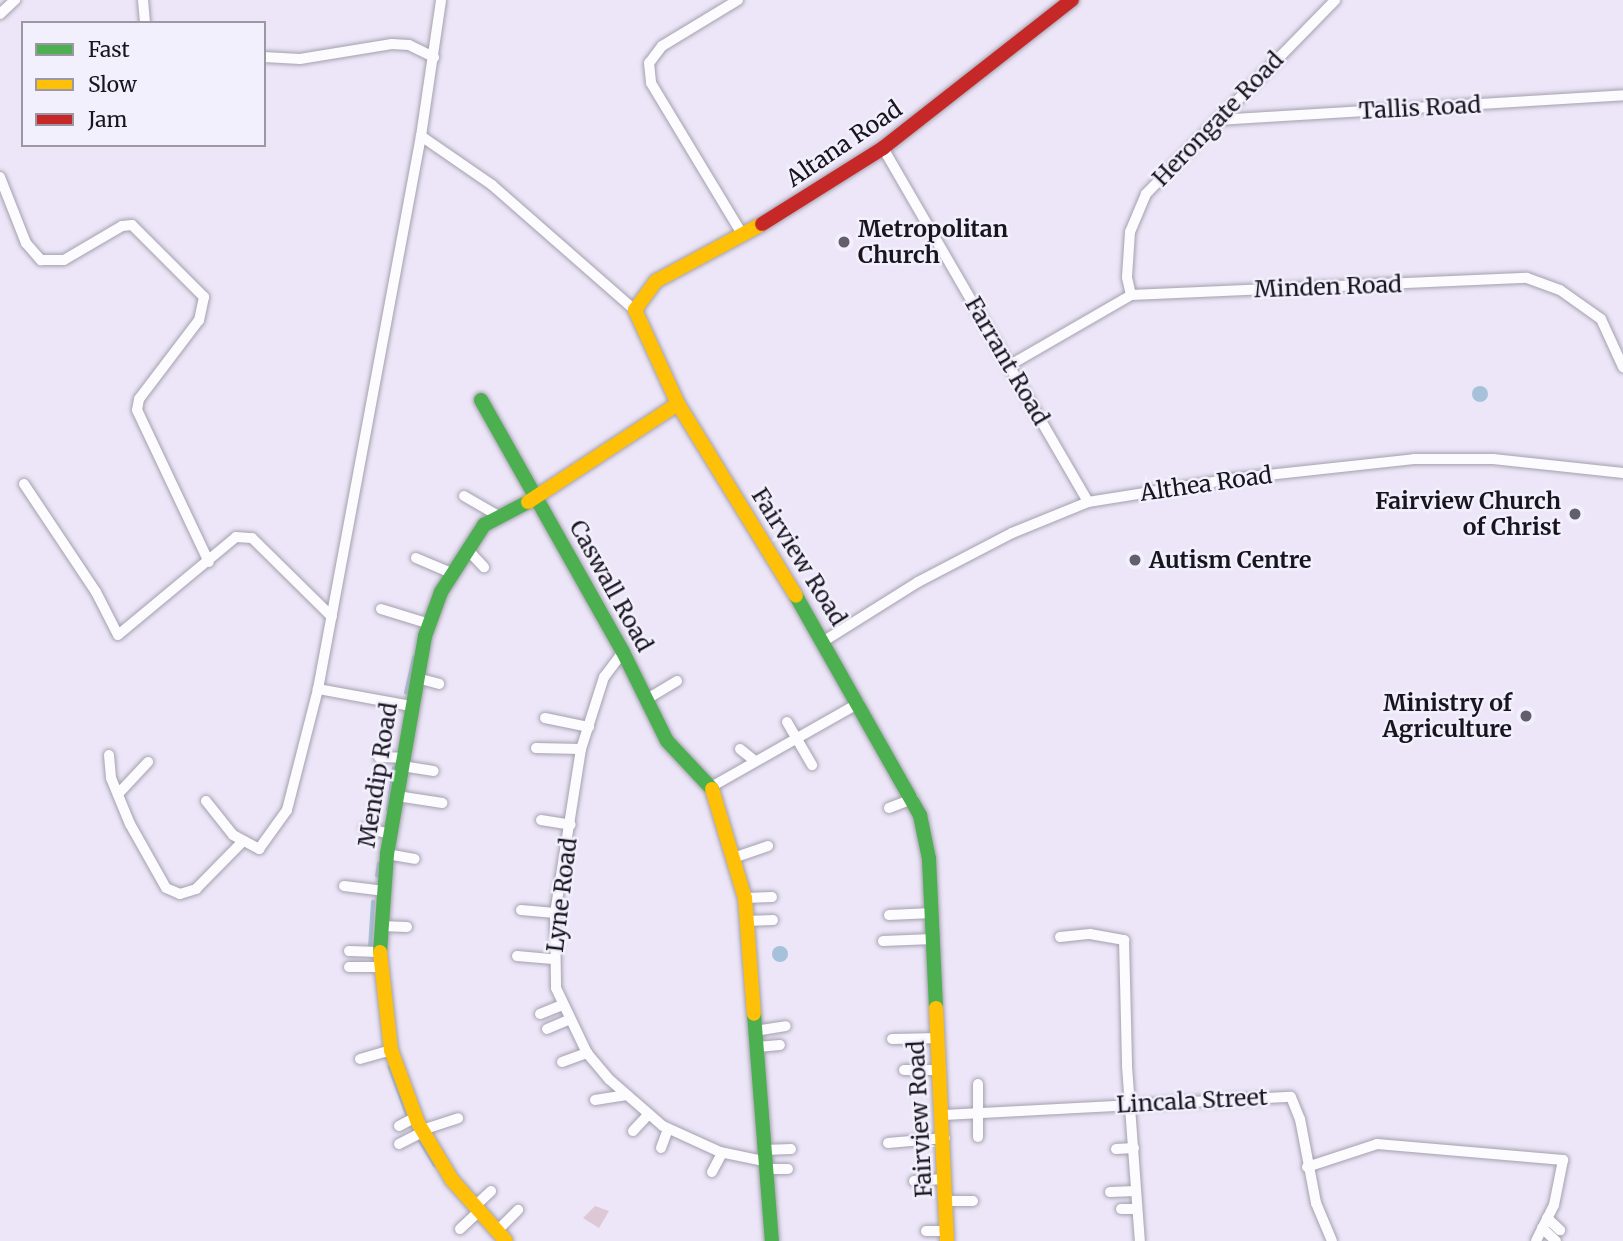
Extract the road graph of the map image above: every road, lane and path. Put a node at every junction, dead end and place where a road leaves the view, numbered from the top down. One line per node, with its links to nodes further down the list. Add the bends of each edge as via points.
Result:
1 (15, 0): 7 (street)
2 (143, 0): 8 (street)
3 (442, 0): 10 (street)
4 (738, 0): 16 (street, via 662,47 649,63 651,83)
5 (1072, 0): 14 (street, Altana Road)
6 (1335, 0): 12 (street, Herongate Road)
7 (0, 14)
8 (145, 21)
9 (266, 57): 10 (street, via 300,58 393,44 409,45)
10 (434, 57): 13 (street)
11 (1623, 95): 12 (street, Tallis Road)
12 (1218, 120): 17 (street, Herongate Road, via 1146,194 1130,232 1127,277)
13 (421, 136): 18 (street, Fairview Road, via 492,185); 35 (street)
14 (883, 148): 16 (street, Altana Road); 19 (street, Farrant Road)
15 (0, 177): 31 (street, via 26,243 41,260 64,260 122,226 132,225 204,296 200,320 139,399 137,410)
16 (742, 234): 18 (street, Altana Road, via 656,281)
17 (1131, 295): 19 (street, Minden Road); 20 (street, Minden Road, via 1527,278 1560,290 1601,319)
18 (635, 310): 22 (street, Fairview Road)
19 (1010, 365): 27 (street, Farrant Road)
20 (1623, 367)
21 (481, 400): 26 (street, Caswall Road)
22 (678, 404): 26 (street, Mendip Road); 37 (street, Fairview Road)
23 (1623, 473): 27 (street, Althea Road, via 1493,460 1414,459 1231,479)
24 (24, 484): 31 (street, via 96,592 118,635)
25 (464, 496): 28 (street)
26 (535, 498): 28 (street, Mendip Road); 38 (street, Caswall Road)
27 (1087, 502): 37 (street, Althea Road, via 1012,533 918,582)
28 (497, 515): 29 (street, Mendip Road)
29 (467, 549): 32 (street); 33 (street, Mendip Road)
30 (416, 558): 33 (street)
31 (209, 562): 35 (street, via 236,537 252,538)
32 (484, 567)
33 (451, 573): 36 (street, Mendip Road)
34 (382, 609): 36 (street)
35 (332, 617): 42 (street)
36 (430, 624): 39 (street, Mendip Road)
37 (824, 641): 44 (street, Fairview Road)
38 (623, 652): 43 (street, Caswall Road); 48 (street, Lyne Road, via 604,677)
39 (417, 678): 41 (street); 45 (street, Mendip Road)
40 (677, 681): 43 (street)
41 (439, 684)
42 (318, 689): 45 (street); 71 (street, via 287,810 259,849)
43 (647, 699): 60 (street, Caswall Road, via 667,741)
44 (859, 704): 49 (street); 63 (street, Fairview Road)
45 (411, 706): 57 (street, Mendip Road)
46 (545, 718): 48 (street)
47 (787, 722): 49 (street)
48 (589, 727): 51 (street, Lyne Road)
49 (798, 735): 55 (street); 58 (street)
50 (536, 748): 51 (street)
51 (581, 749): 68 (street, Lyne Road)
52 (740, 749): 55 (street)
53 (109, 755): 61 (street)
54 (379, 757): 57 (street)
55 (755, 761): 60 (street)
56 (148, 762): 61 (street)
57 (402, 762): 59 (street); 62 (street, Mendip Road)
58 (812, 765)
59 (434, 771)
60 (711, 787): 74 (street)
61 (118, 794): 71 (street, via 153,870 166,888 180,894 196,889)
62 (397, 796): 65 (street); 70 (street, Mendip Road)
63 (913, 799): 66 (street); 82 (street, Fairview Road, via 929,859)
64 (206, 801): 71 (street)
65 (442, 803)
66 (889, 808)
67 (541, 820): 68 (street)
68 (571, 825): 81 (street, Lyne Road)
69 (365, 828): 70 (street)
70 (391, 834): 73 (street, Mendip Road)
71 (243, 841)
72 (768, 846): 74 (street)
73 (387, 854): 75 (street); 77 (street, Mendip Road)
74 (736, 857): 79 (street)
75 (415, 859)
76 (344, 886): 77 (street)
77 (383, 891): 86 (street, Mendip Road)
78 (772, 897): 79 (street)
79 (745, 898): 85 (street)
80 (522, 910): 81 (street)
81 (555, 913): 94 (street, Lyne Road)
82 (932, 913): 83 (street); 89 (street, Fairview Road)
83 (889, 915)
84 (773, 920): 85 (street)
85 (746, 921): 101 (street)
86 (380, 926): 87 (street); 93 (street, Mendip Road)
87 (407, 927)
88 (1060, 937): 115 (street, via 1090,934 1124,940)
89 (933, 940): 90 (street); 102 (street, Fairview Road)
90 (883, 942)
91 (349, 951): 93 (street)
92 (517, 956): 94 (street)
93 (380, 959): 95 (street); 106 (street, Mendip Road)
94 (553, 959): 96 (street, Lyne Road)
95 (349, 967)
96 (562, 1005): 97 (street); 98 (street, Lyne Road)
97 (540, 1014)
98 (568, 1020): 100 (street); 107 (street, Lyne Road)
99 (786, 1026): 101 (street)
100 (547, 1029)
101 (755, 1031): 105 (street)
102 (939, 1038): 103 (street); 111 (street, Fairview Road)
103 (892, 1039)
104 (780, 1045): 105 (street)
105 (757, 1047): 133 (street)
106 (391, 1050): 108 (street); 121 (street, Mendip Road)
107 (587, 1053): 109 (street); 113 (street, Lyne Road)
108 (360, 1059)
109 (562, 1062)
110 (904, 1070): 111 (street)
111 (941, 1070): 118 (street, Fairview Road)
112 (978, 1084): 116 (street)
113 (627, 1095): 114 (street); 117 (street, Lyne Road)
114 (595, 1100)
115 (1129, 1106): 116 (street, Lincala Street); 129 (street); 134 (street, Lincala Street, via 1291,1097 1300,1119)
116 (978, 1112): 118 (street, Lincala Street); 124 (street)
117 (649, 1114): 122 (street, Lyne Road); 123 (street)
118 (944, 1115): 125 (street, Fairview Road)
119 (457, 1118): 121 (street)
120 (399, 1126): 121 (street)
121 (420, 1126): 127 (street); 144 (street, Mendip Road, via 452,1180)
122 (668, 1129): 128 (street); 132 (street, Lyne Road)
123 (633, 1131)
124 (978, 1137)
125 (944, 1138): 126 (street); 137 (street, Fairview Road)
126 (888, 1143)
127 (399, 1144)
128 (661, 1148)
129 (1134, 1148): 131 (street); 140 (street)
130 (791, 1149): 133 (street)
131 (1116, 1149)
132 (722, 1153): 133 (street, Lyne Road); 136 (street)
133 (764, 1160): 135 (street); 154 (street)
134 (1307, 1167): 148 (street, via 1377,1144 1555,1158 1563,1160); 156 (street, Lincala Street)
135 (788, 1169)
136 (712, 1172)
137 (946, 1179): 138 (street); 143 (street, Fairview Road)
138 (914, 1181)
139 (491, 1191): 144 (street)
140 (1136, 1191): 141 (street); 146 (street)
141 (1110, 1192)
142 (973, 1200): 143 (street)
143 (946, 1201): 153 (street, Fairview Road)
144 (477, 1208): 149 (street); 152 (street, Mendip Road)
145 (1121, 1209): 146 (street)
146 (1137, 1209): 155 (street)
147 (518, 1210): 152 (street)
148 (1545, 1223): 151 (street); 157 (street)
149 (460, 1229)
150 (926, 1231): 153 (street)
151 (1558, 1235)
152 (501, 1236)
153 (947, 1236)
154 (772, 1241)
155 (1140, 1241)
156 (1332, 1241)
157 (1535, 1241)

